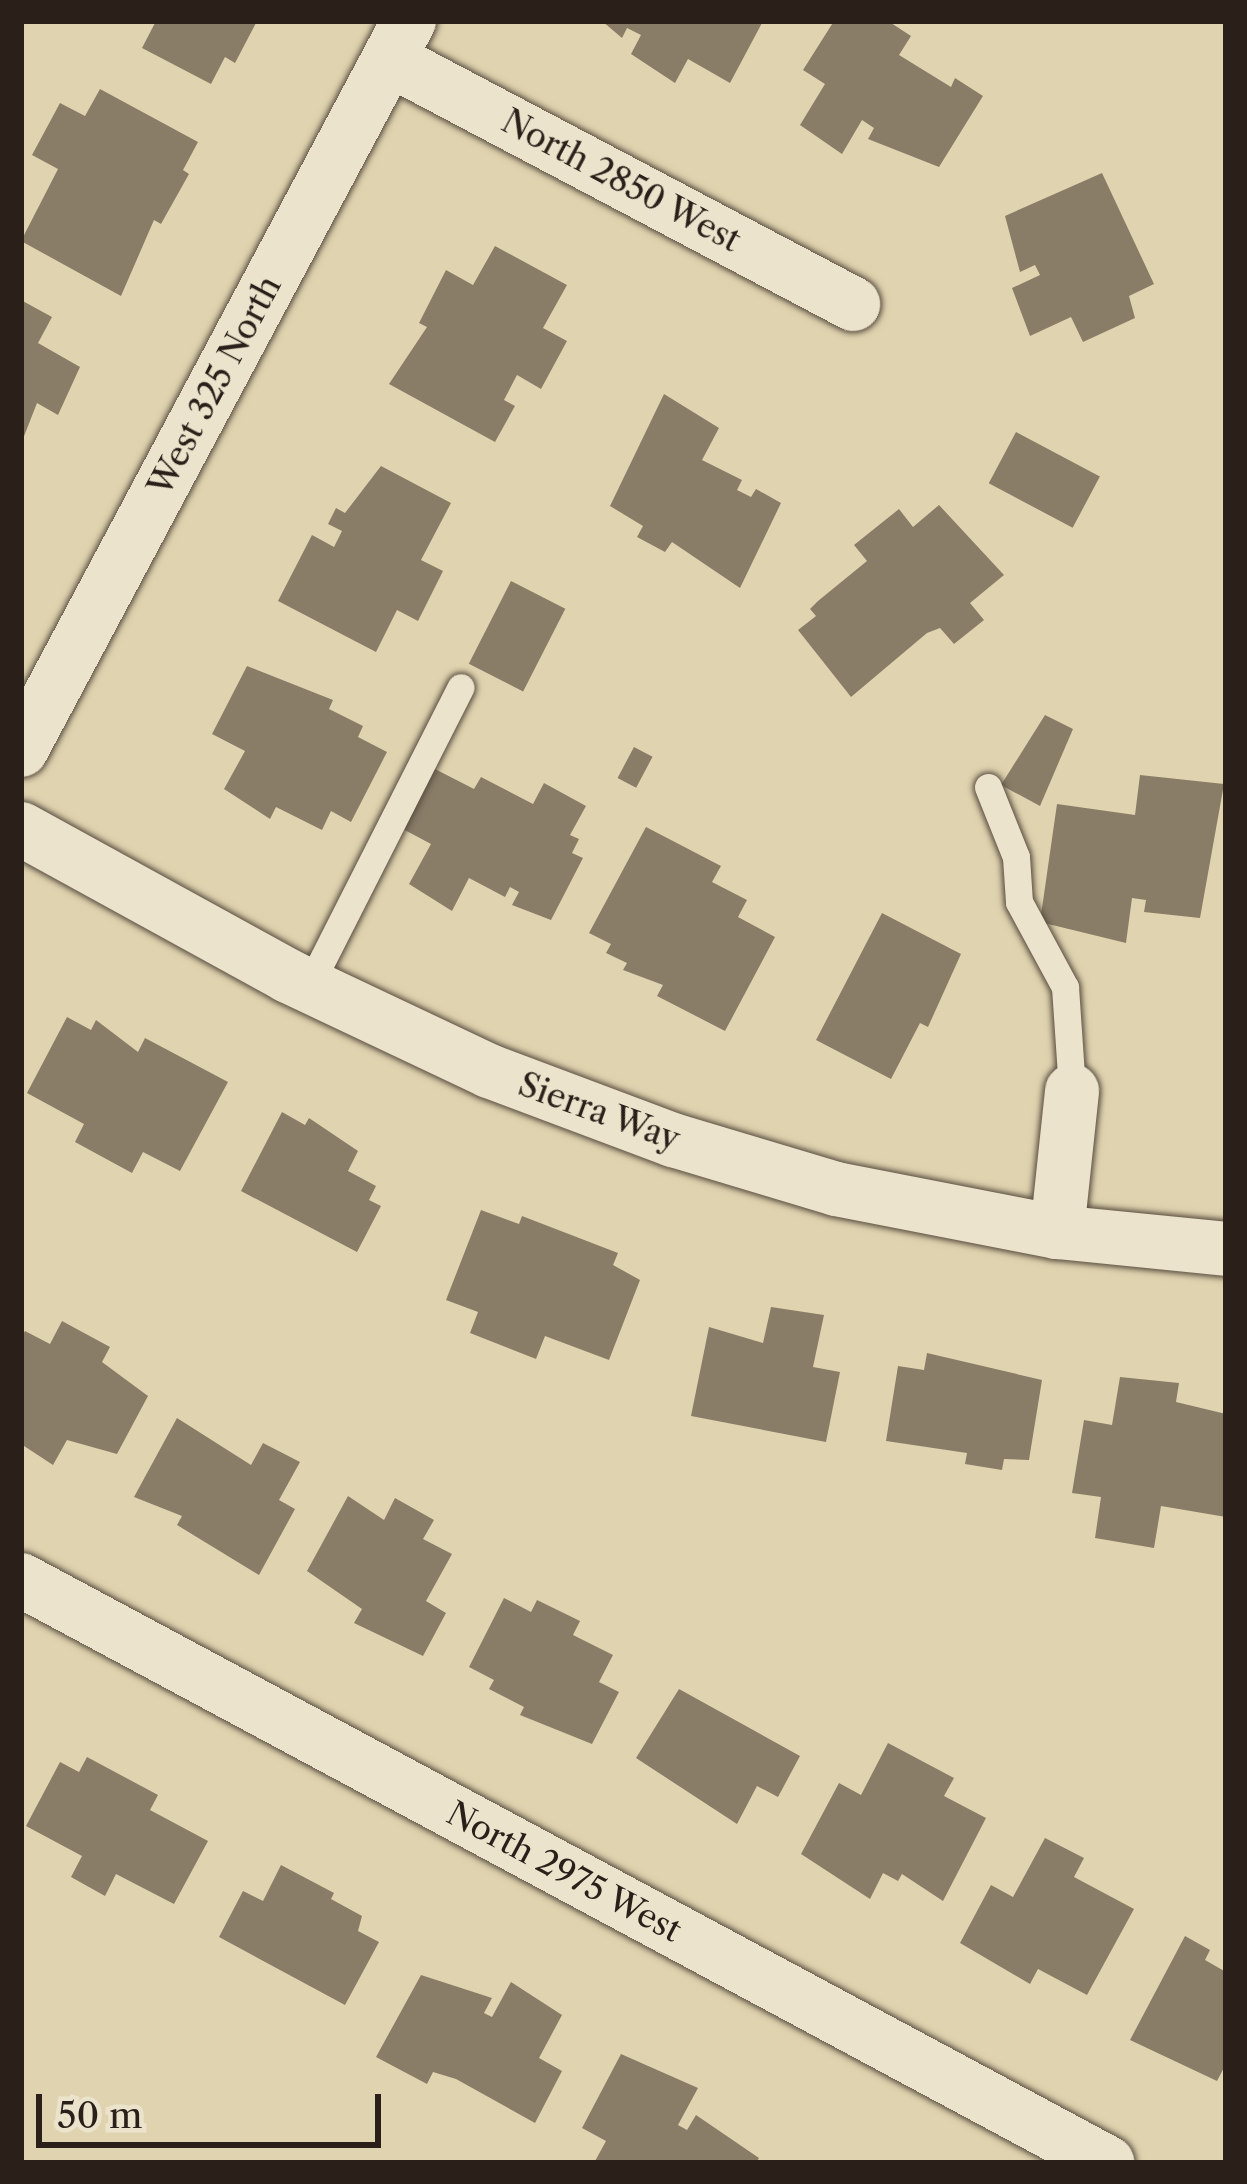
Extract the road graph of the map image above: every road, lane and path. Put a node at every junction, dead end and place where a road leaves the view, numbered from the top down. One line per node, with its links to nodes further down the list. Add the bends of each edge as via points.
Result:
1 (399, 40): 2 (street, North 2850 West); 4 (street, West 325 North)
2 (853, 304)
3 (461, 687): 7 (lane)
4 (21, 750)
5 (988, 787): 8 (lane, via 1016,857 1019,902 1065,987)
6 (21, 830): 7 (street, Sierra Way)
7 (309, 986): 9 (street, Sierra Way, via 489,1071 673,1141 836,1189)
8 (1072, 1091): 9 (street)
9 (1057, 1232): 10 (street, Sierra Way)
10 (1226, 1249)
11 (21, 1580): 12 (street, North 2975 West)
12 (1108, 2163)

